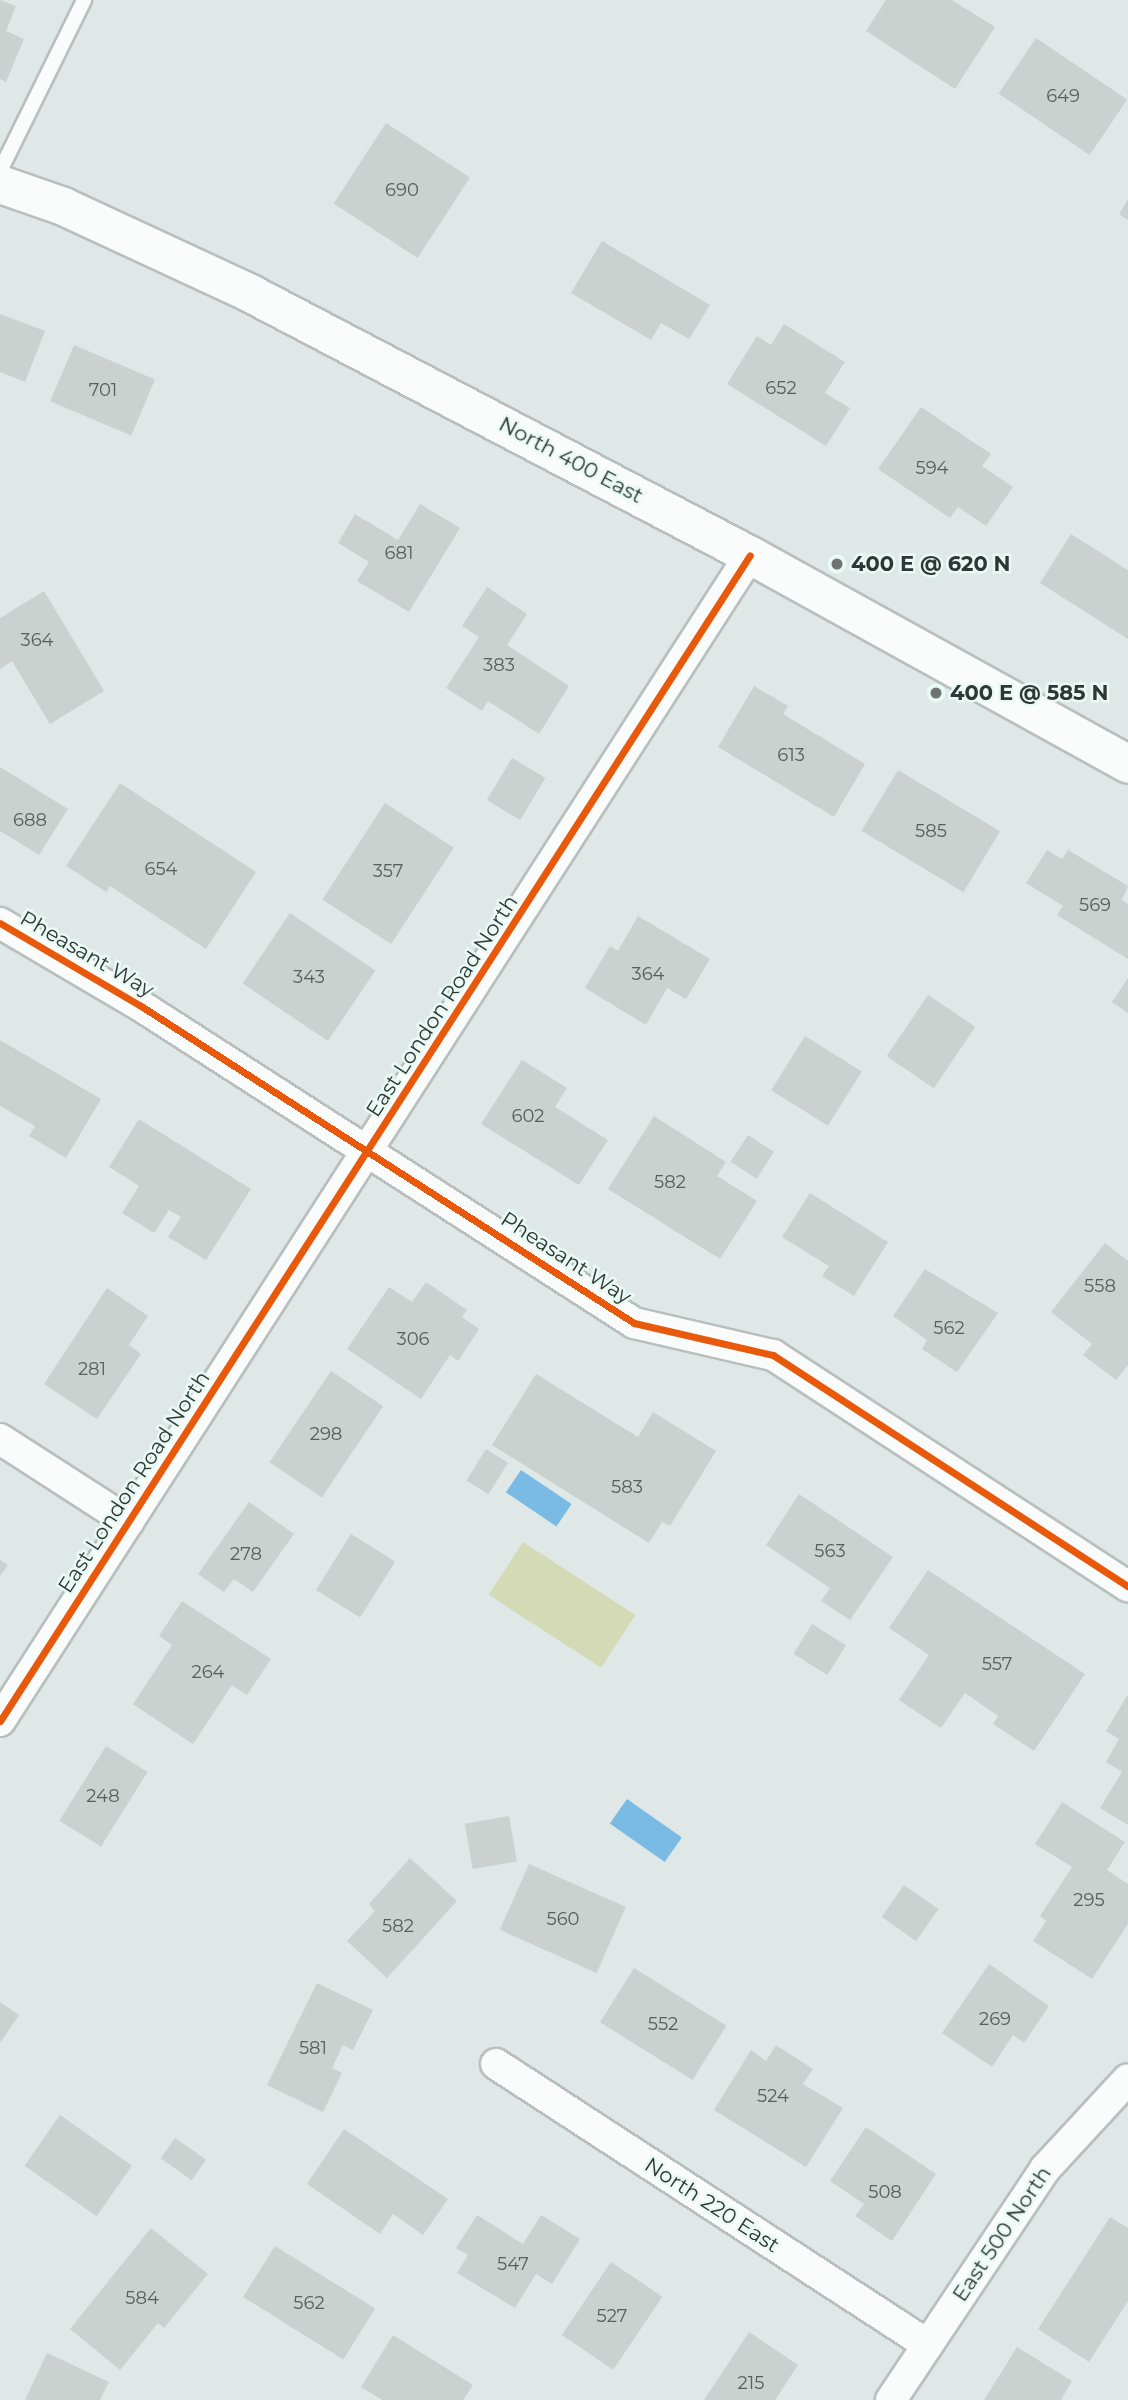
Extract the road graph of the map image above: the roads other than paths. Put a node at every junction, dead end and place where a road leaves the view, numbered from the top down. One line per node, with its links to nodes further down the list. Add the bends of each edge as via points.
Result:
1 (84, 0): 2 (lane)
2 (0, 172)
3 (0, 184): 4 (street, North 400 East, via 63,206 250,293)
4 (750, 555): 5 (street, North 400 East); 7 (street, East London Road North)
5 (1128, 764)
6 (0, 923): 7 (street, Pheasant Way)
7 (369, 1153): 9 (street, East London Road North); 10 (street, Pheasant Way, via 634,1323 773,1355)
8 (0, 1439): 9 (street)
9 (129, 1522): 11 (street, East London Road North)
10 (1128, 1586)
11 (0, 1721)
12 (496, 2064): 14 (street, North 220 East)
13 (1128, 2079): 14 (street, East 500 North, via 1045,2169)
14 (928, 2345): 15 (street, East 500 North)
15 (891, 2400)

